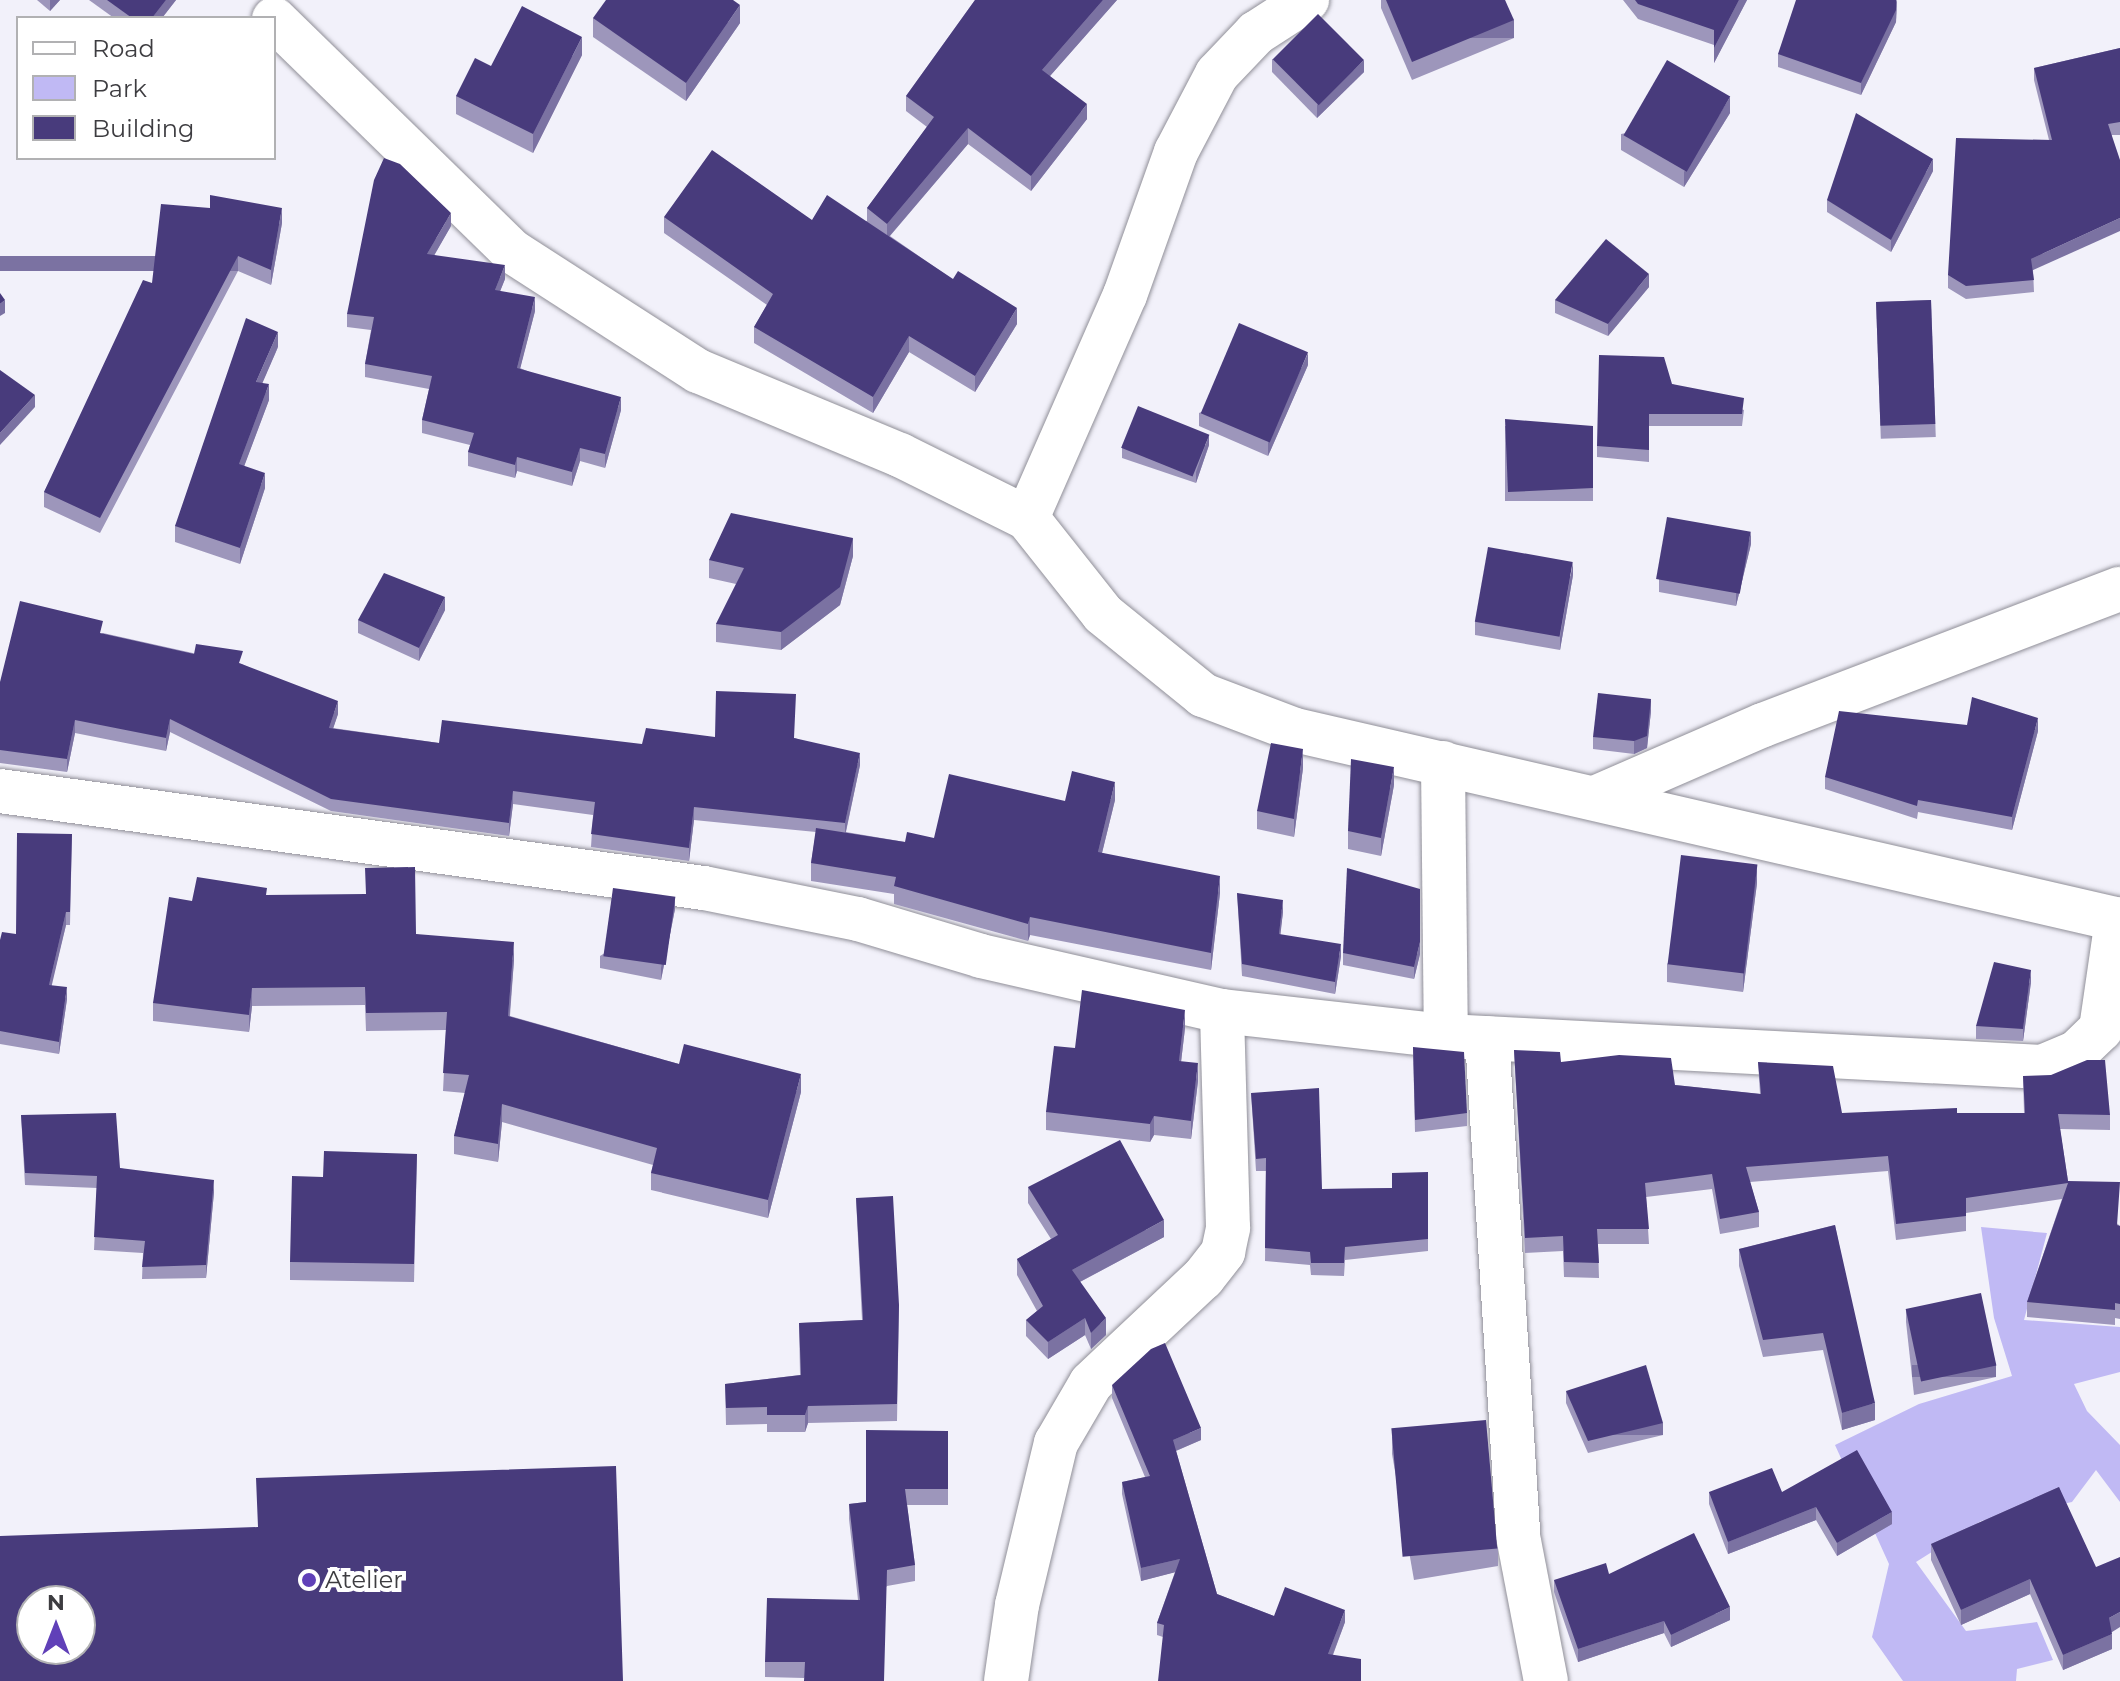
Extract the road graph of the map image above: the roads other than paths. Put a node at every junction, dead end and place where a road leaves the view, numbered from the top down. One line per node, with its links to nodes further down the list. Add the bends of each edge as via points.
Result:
1 (255, 0): 3 (street)
2 (1307, 0): 5 (street, via 1256,33 1217,74 1176,152 1125,295)
3 (272, 16)
4 (276, 20): 5 (street, via 513,252 698,371 900,455)
5 (1027, 518): 7 (street, via 1103,614 1203,695 1295,730)
6 (2120, 589): 9 (street, via 1763,725)
7 (1443, 763): 9 (street); 12 (street)
8 (0, 791): 11 (street, via 704,888 858,919 981,956)
9 (1595, 798): 10 (street)
10 (2118, 920): 12 (street, via 2101,1029 2077,1052 2042,1067)
11 (1222, 1011): 12 (street); 13 (street, via 1228,1228 1223,1252 1203,1278 1091,1383 1056,1443 1017,1605)
12 (1466, 1037): 14 (street, via 1518,1536)
13 (1006, 1681)
14 (1546, 1681)

